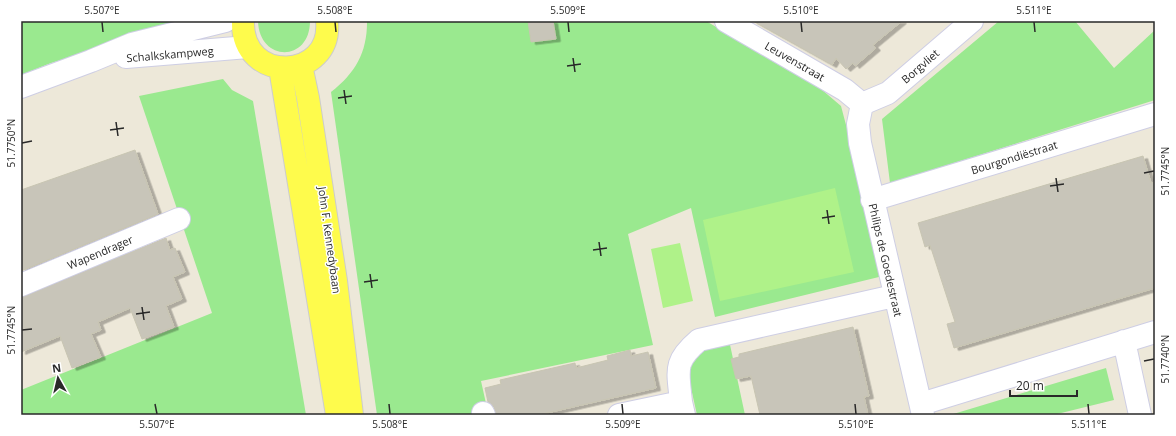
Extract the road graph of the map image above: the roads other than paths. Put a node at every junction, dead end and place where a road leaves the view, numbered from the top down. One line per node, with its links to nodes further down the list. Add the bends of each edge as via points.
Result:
1 (225, 21): 7 (street, Schalkskampweg, via 132,44)
2 (243, 21): 6 (main road, via 243,32)
3 (327, 21): 8 (main road, via 322,47 313,58)
4 (726, 21): 10 (street, Leuvenstraat, via 845,90)
5 (972, 21): 10 (street, Borgvliet, via 888,93)
6 (248, 47): 7 (street, Schalkskampweg, via 164,53); 8 (main road, via 257,58 268,64)
7 (91, 62): 9 (street, Schalkskampweg)
8 (290, 67): 20 (main road, John F. Kennedybaan); 21 (main road, John F. Kennedybaan, via 308,98 336,281)
9 (21, 87)
10 (862, 104): 12 (street, Philips de Goedestraat, via 858,124)
11 (1155, 114): 12 (street, Bourgondiëstraat)
12 (872, 200): 15 (street, Philips de Goedestraat)
13 (179, 219): 14 (street, Wapendrager)
14 (21, 285)
15 (894, 296): 18 (street, via 699,340 686,352 678,368); 19 (street, Philips de Goedestraat)
16 (1155, 332): 17 (street)
17 (1124, 341): 19 (street); 23 (street)
18 (683, 408): 22 (street)
19 (922, 410)
20 (337, 415)
21 (352, 415)
22 (619, 415)
23 (1140, 415)

